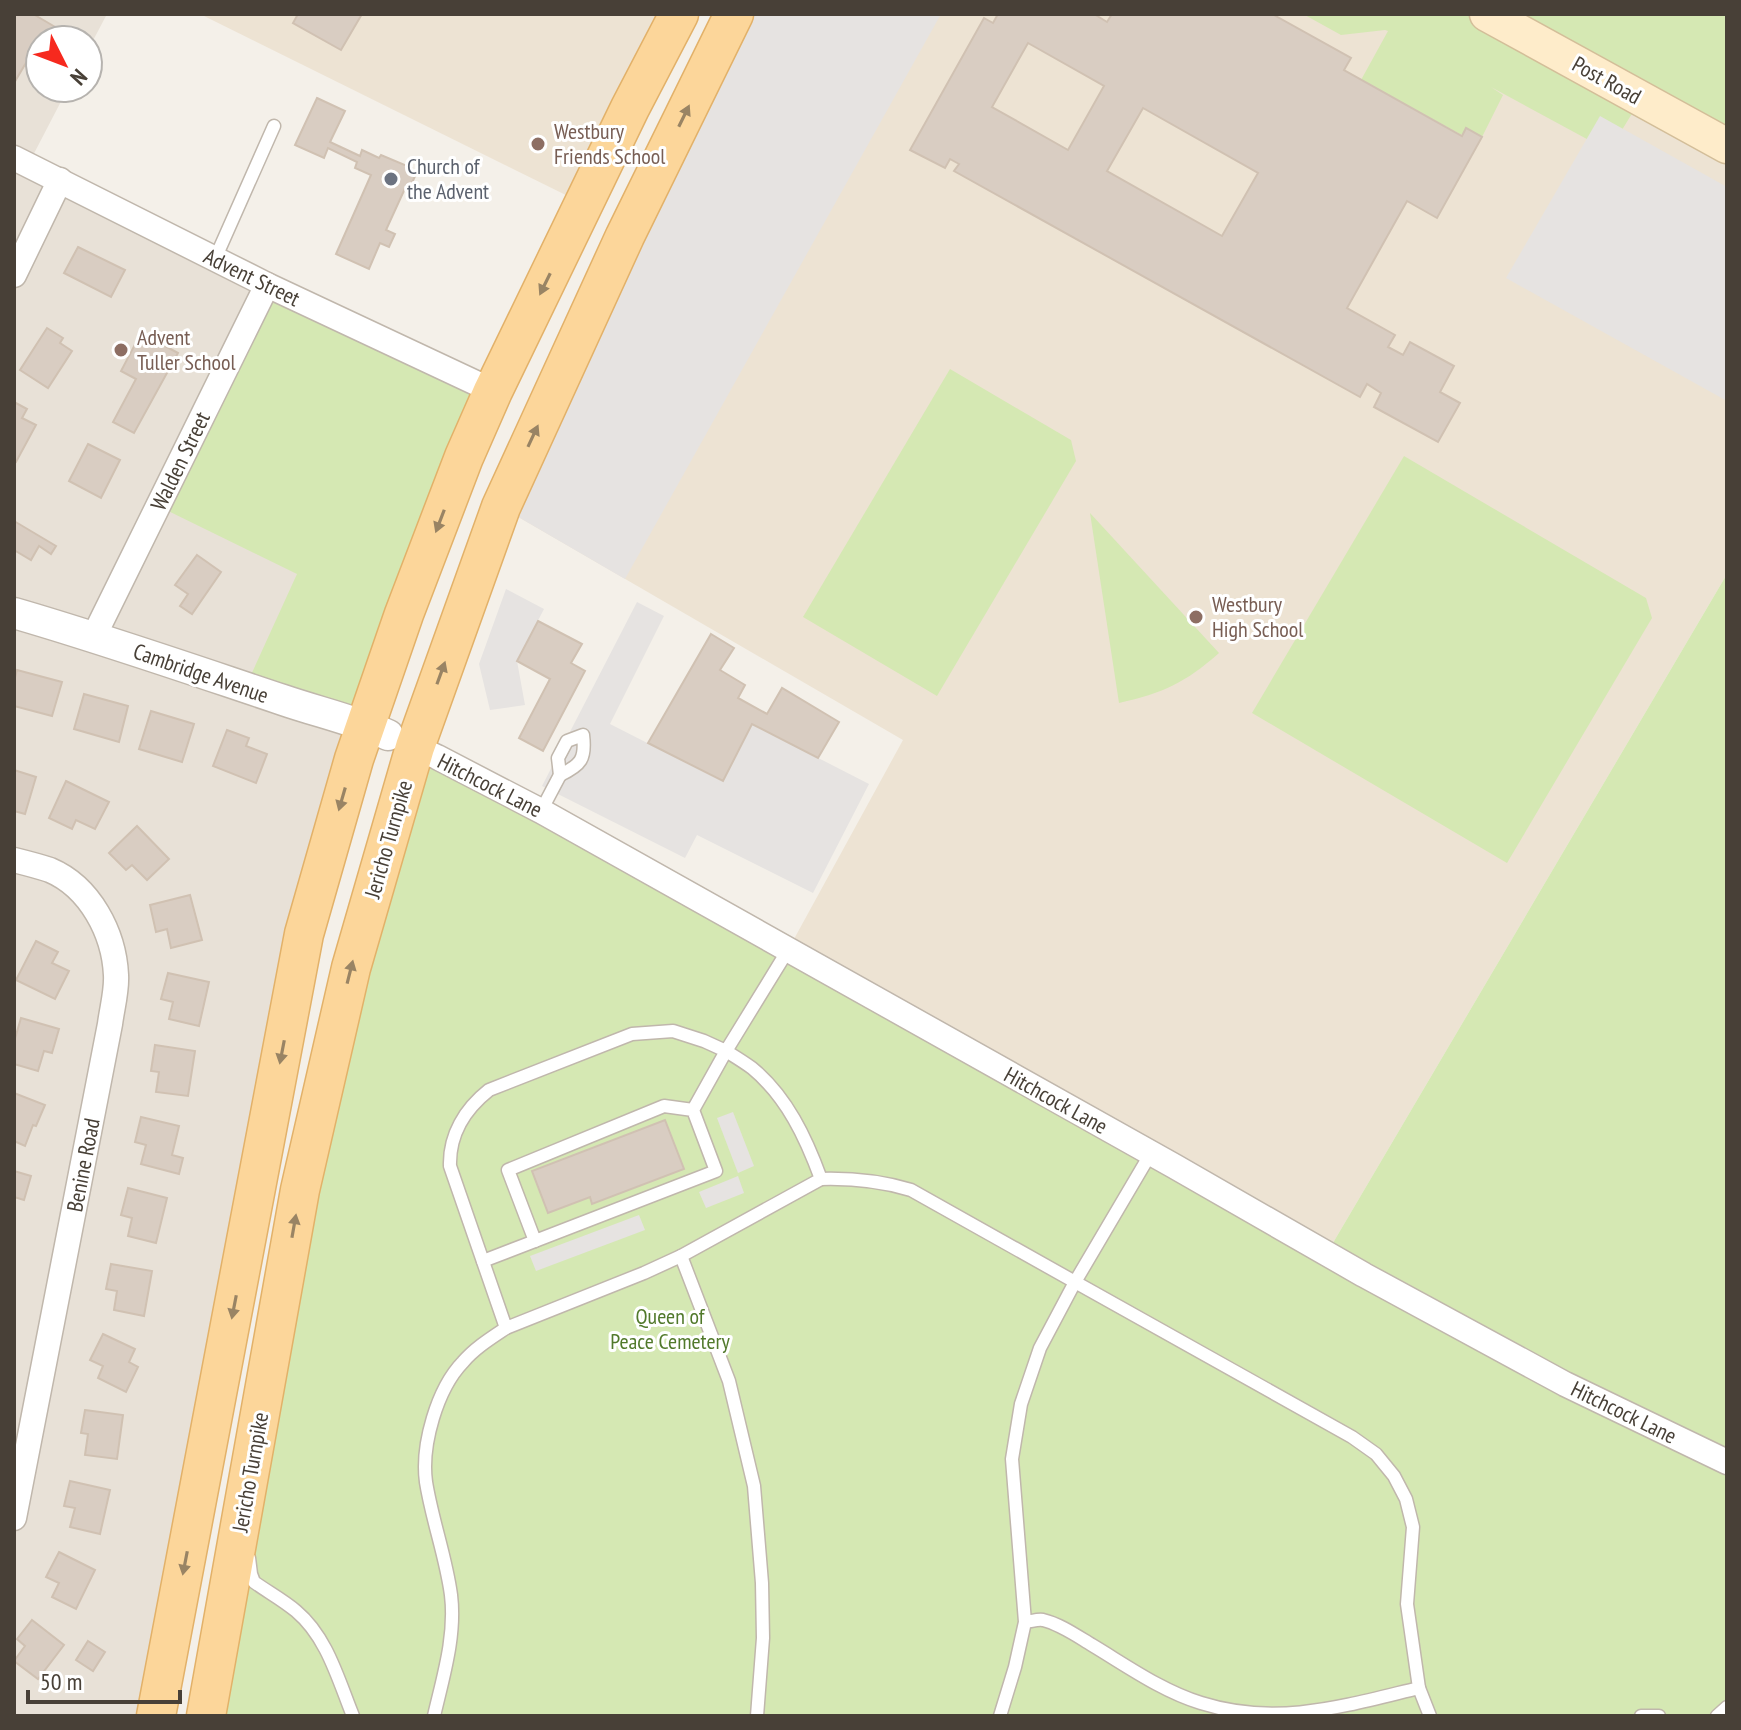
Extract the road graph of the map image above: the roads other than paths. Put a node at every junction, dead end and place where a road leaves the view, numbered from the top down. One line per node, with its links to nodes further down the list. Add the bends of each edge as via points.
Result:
1 (679, 14): 8 (main road, Jericho Turnpike)
2 (734, 14): 9 (main road, Jericho Turnpike, one-way to 2)
3 (1487, 14): 5 (main road, Post Road)
4 (274, 126): 10 (lane)
5 (1727, 146)
6 (14, 158): 7 (street, Advent Street)
7 (60, 180): 10 (street, Advent Street); 11 (street)
8 (579, 214): 9 (main road); 13 (main road, Jericho Turnpike, one-way to 13)
9 (625, 236): 16 (main road, Jericho Turnpike, one-way to 9)
10 (215, 259): 12 (street, Advent Street)
11 (14, 275)
12 (267, 285): 13 (street, Advent Street); 15 (street, Walden Street)
13 (493, 391): 16 (main road, Jericho Turnpike, one-way to 16, via 404,614)
14 (14, 613): 15 (street, Cambridge Avenue)
15 (94, 636): 16 (street, Cambridge Avenue)
16 (389, 735): 18 (street, Hitchcock Lane); 31 (main road, Jericho Turnpike, one-way to 16, via 300,1190 351,968); 36 (main road, Jericho Turnpike, one-way to 36, via 354,759 304,934)
17 (560, 775): 18 (lane)
18 (541, 811): 20 (street, Hitchcock Lane)
19 (14, 860): 32 (street, Benine Road, via 51,871 85,897 103,922 116,977)
20 (788, 950): 21 (lane); 23 (street, Hitchcock Lane)
21 (726, 1051): 22 (lane); 24 (lane, via 777,1094 811,1151); 27 (lane, via 673,1031 632,1034 489,1090 476,1100 455,1133 450,1166)
22 (693, 1110): 25 (lane, via 716,1171); 25 (lane, via 664,1106 508,1170)
23 (1151, 1153): 28 (lane); 30 (street, Hitchcock Lane, via 1565,1384)
24 (820, 1179): 26 (lane); 28 (lane, via 850,1178 911,1190)
25 (535, 1241): 27 (lane)
26 (681, 1256): 29 (lane); 40 (lane, via 729,1381 754,1486 763,1638)
27 (483, 1261): 29 (lane)
28 (1075, 1282): 33 (lane, via 1040,1348 1021,1404 1012,1459); 34 (lane, via 1376,1454 1406,1499 1413,1527 1407,1604)
29 (506, 1328): 39 (lane, via 460,1364 432,1420 426,1448 426,1480 453,1619)
30 (1727, 1462)
31 (244, 1506): 37 (main road, Jericho Turnpike); 38 (lane, via 254,1582 296,1610 315,1631)
32 (14, 1518)
33 (1025, 1622): 34 (lane, via 1041,1620 1066,1629 1162,1687 1233,1710 1283,1715 1328,1710); 41 (lane)
34 (1419, 1688): 42 (lane)
35 (1727, 1707): 45 (lane)
36 (156, 1716)
37 (206, 1716)
38 (353, 1716)
39 (434, 1716)
40 (757, 1716)
41 (1000, 1716)
42 (1430, 1716)
43 (1641, 1716): 44 (lane)
44 (1659, 1716)
45 (1717, 1716)

